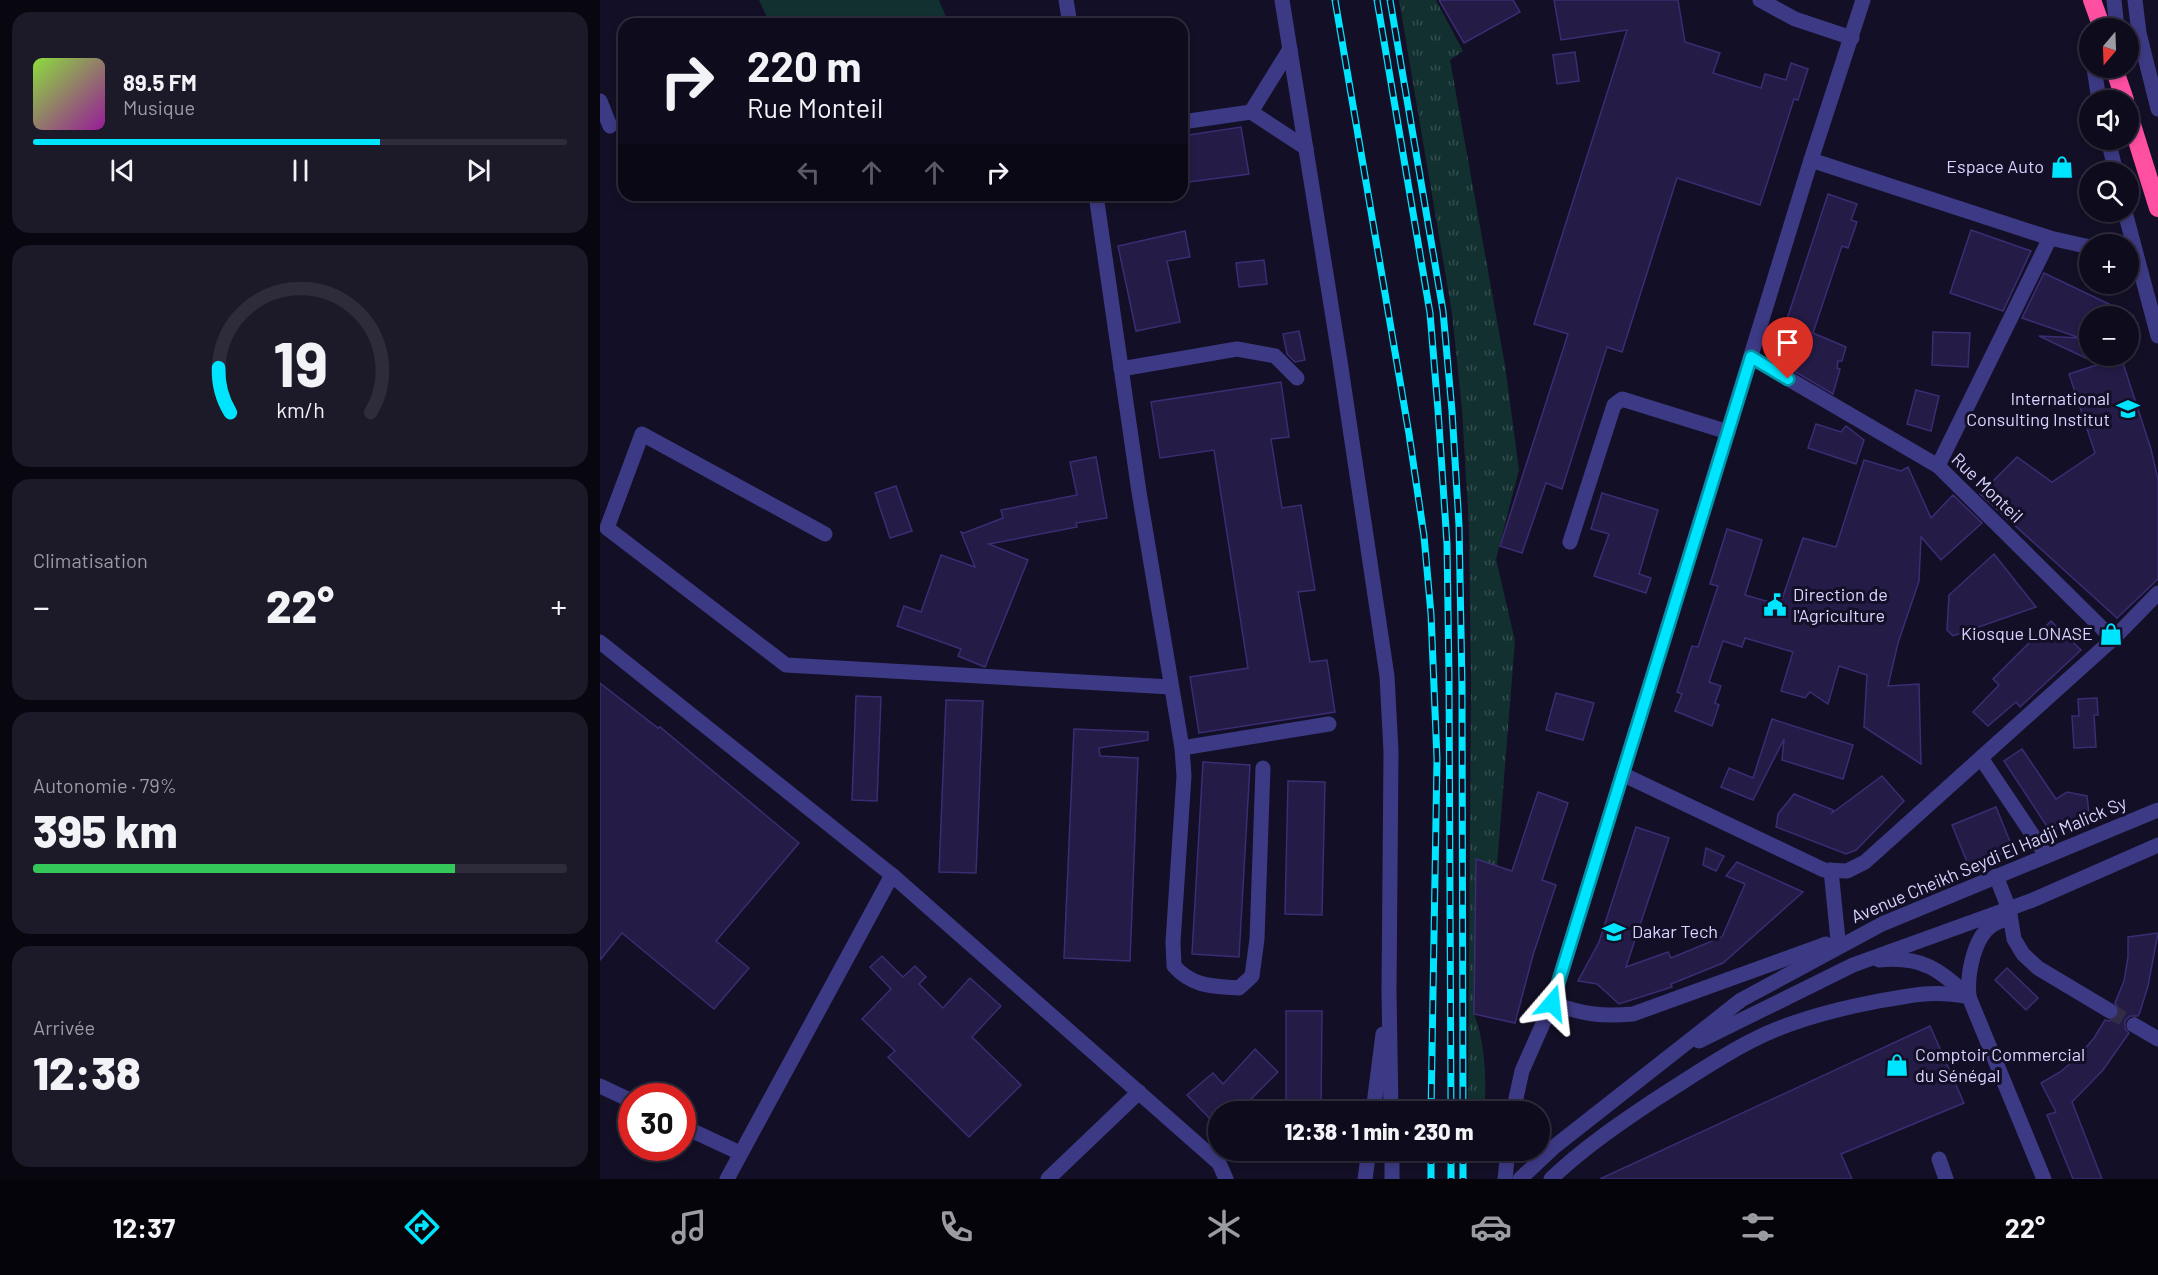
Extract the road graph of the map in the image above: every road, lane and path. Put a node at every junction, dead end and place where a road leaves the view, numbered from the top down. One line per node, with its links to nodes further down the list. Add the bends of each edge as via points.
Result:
1 (1066, 0): 8 (street)
2 (1282, 0): 13 (street)
3 (1760, 0): 12 (street, via 1795,19)
4 (1863, 0): 12 (street)
5 (2114, 0): 11 (street)
6 (2135, 0): 15 (street)
7 (2093, 3): 9 (street); 10 (highway)
8 (1069, 18)
9 (2094, 18)
10 (2098, 18)
11 (2116, 18)
12 (1852, 38): 21 (street)
13 (1290, 49): 16 (street); 20 (street)
14 (600, 101): 18 (street)
15 (2158, 109)
16 (1251, 112): 17 (street); 20 (street)
17 (1188, 121)
18 (610, 126)
19 (2139, 146): 23 (highway)
20 (1306, 148): 54 (street, via 1387,676 1391,752)
21 (1811, 160): 24 (street); 28 (street)
22 (1097, 201): 29 (street)
23 (2158, 208)
24 (2050, 238): 25 (street); 32 (street)
25 (2079, 245)
26 (2139, 274): 27 (street)
27 (2158, 336)
28 (1751, 357): 31 (street); 32 (street, Rue Monteil)
29 (1121, 369): 30 (street, via 1236,349 1275,356); 38 (street)
30 (1297, 378)
31 (1728, 432): 34 (street, via 1622,399 1618,401); 43 (street)
32 (1938, 466): 36 (street, Rue Monteil)
33 (825, 534): 38 (street, via 642,434 607,528 786,665)
34 (1570, 542)
35 (2158, 593): 36 (street)
36 (2113, 639): 41 (street)
37 (600, 642): 48 (street)
38 (1171, 687): 40 (street)
39 (1329, 724): 40 (street)
40 (1182, 748): 42 (street, via 1184,776 1174,966 1185,978 1208,986 1239,988 1252,976 1257,939)
41 (1981, 758): 46 (street); 47 (street, via 1865,862 1847,871)
42 (1263, 768)
43 (1622, 774): 47 (street); 56 (street)
44 (2158, 810): 46 (street, Avenue Cheikh Seydi El Hadji Malick Sy)
45 (2158, 845): 50 (street)
46 (2046, 855): 49 (street, Avenue Cheikh Seydi El Hadji Malick Sy)
47 (1831, 870): 52 (street)
48 (892, 875): 62 (street); 68 (street)
49 (1996, 876): 50 (street); 51 (street, Avenue Cheikh Seydi El Hadji Malick Sy)
50 (2009, 913): 53 (street); 55 (street, via 1982,936 1970,966); 57 (street, via 2014,939 2023,954 2038,968)
51 (1882, 924): 52 (street); 60 (street, Avenue Cheikh Seydi El Hadji Malick Sy, via 1741,1000)
52 (1838, 940): 56 (street, via 1633,1014 1606,1017)
53 (1853, 965): 55 (street, via 1906,959 1945,975); 60 (street)
54 (1389, 992): 64 (street); 65 (street)
55 (1969, 997): 80 (street, via 1921,993 1841,1008 1754,1039 1625,1120); 82 (street)
56 (1552, 1003): 66 (street, via 1522,1071)
57 (2110, 1011)
58 (2134, 1025): 59 (street)
59 (2158, 1039)
60 (1677, 1052): 79 (street, via 1554,1147)
61 (600, 1086): 63 (street)
62 (1139, 1092): 74 (street); 75 (street, via 1220,1163)
63 (618, 1094)
64 (1374, 1101)
65 (1391, 1101)
66 (1515, 1101)
67 (696, 1133): 68 (street)
68 (740, 1153): 73 (street)
69 (1940, 1159): 81 (street)
70 (1367, 1161): 76 (street)
71 (1392, 1161): 77 (street)
72 (1507, 1161): 78 (street)
73 (727, 1179)
74 (1048, 1179)
75 (1226, 1179)
76 (1365, 1179)
77 (1392, 1179)
78 (1505, 1179)
79 (1520, 1179)
80 (1551, 1179)
81 (1946, 1179)
82 (2044, 1179)

